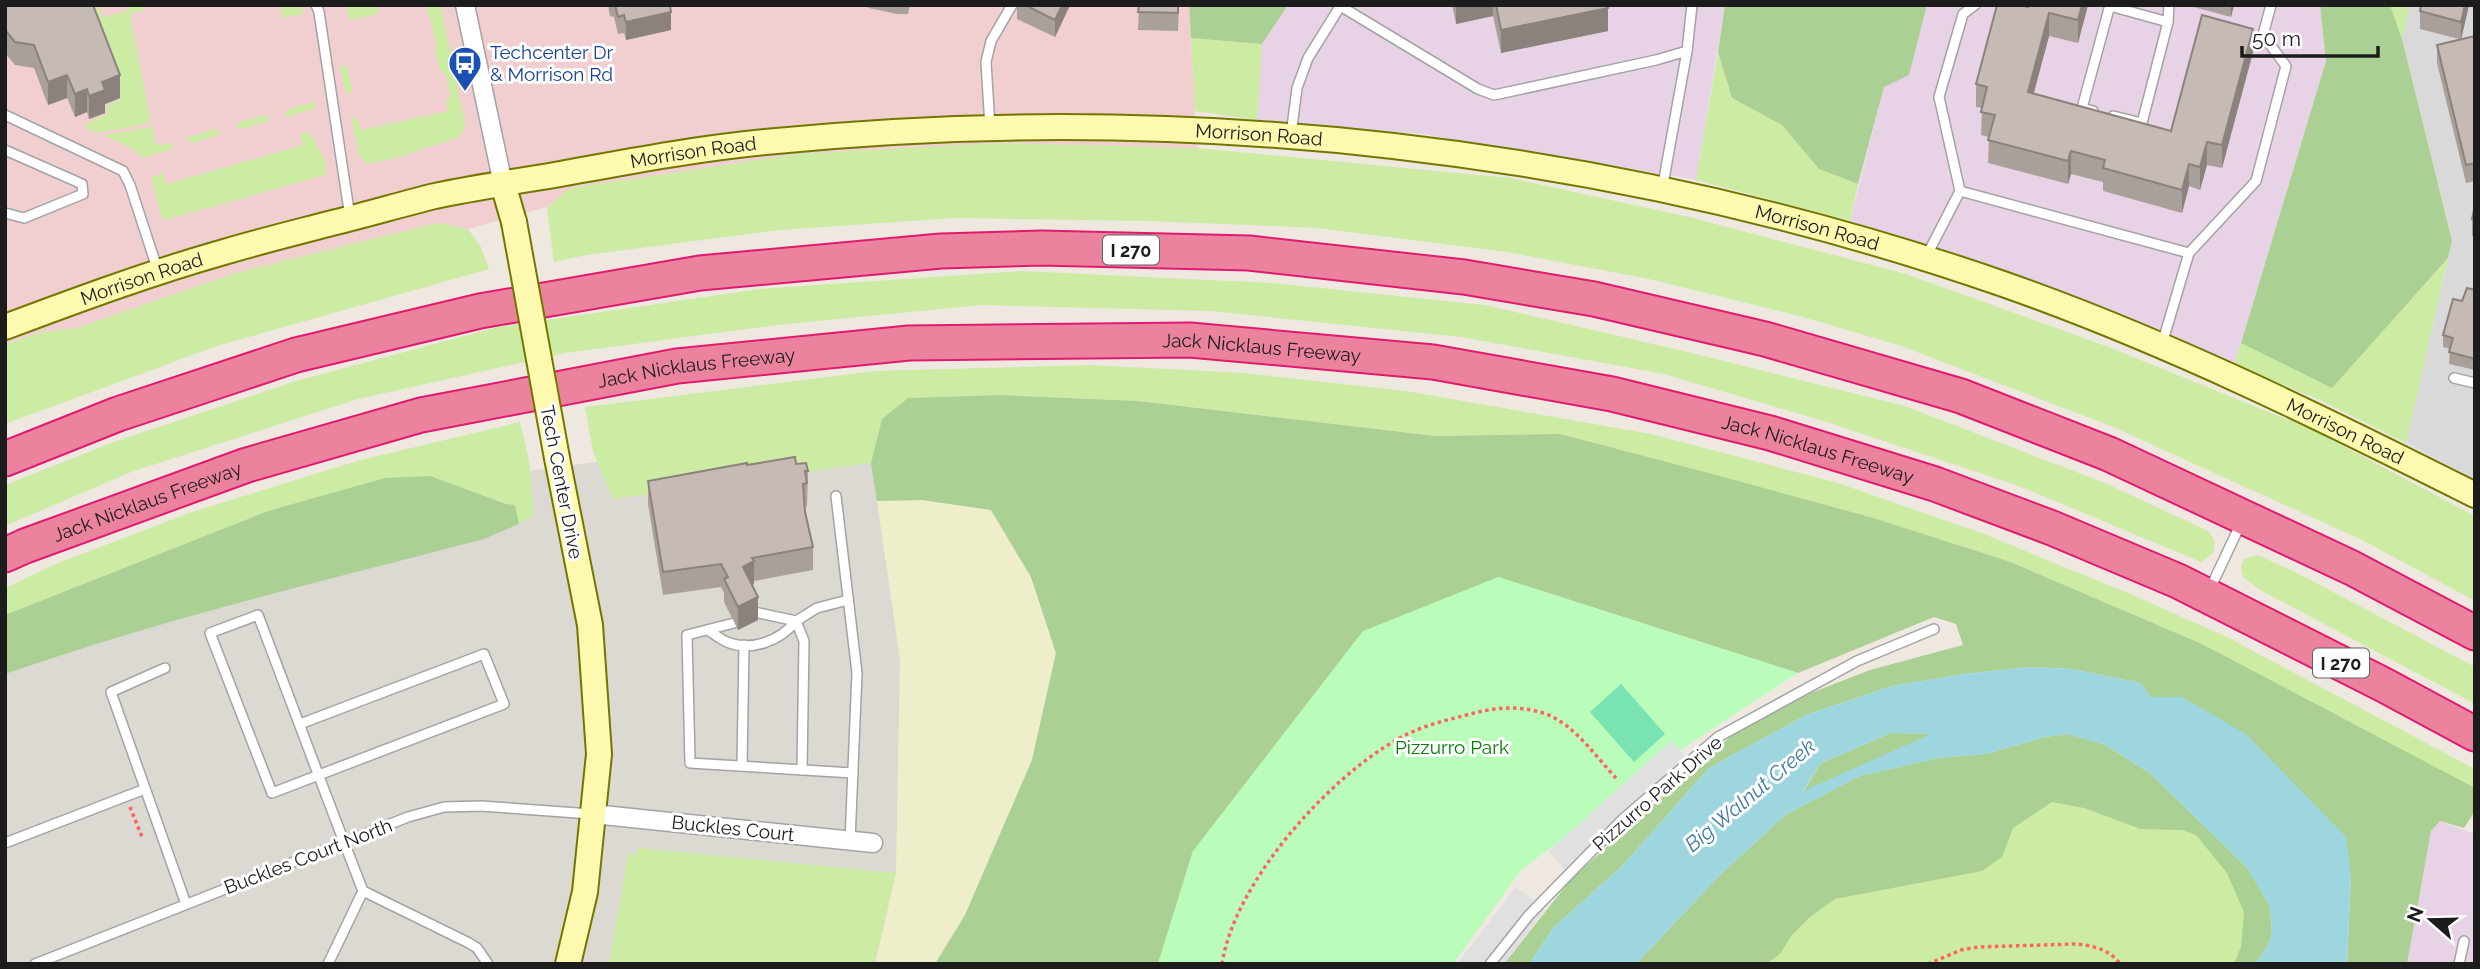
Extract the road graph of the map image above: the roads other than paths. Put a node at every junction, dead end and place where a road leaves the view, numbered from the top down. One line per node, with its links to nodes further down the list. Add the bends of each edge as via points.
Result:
1 (316, 5): 20 (lane)
2 (465, 5): 16 (street, Tech Center Drive)
3 (1012, 5): 13 (lane, via 991,41 986,62)
4 (1692, 5): 11 (lane)
5 (1975, 5): 18 (lane, via 1963,14 1939,97)
6 (2110, 5): 10 (lane); 10 (lane, via 2082,108 2142,123)
7 (2169, 5): 10 (lane)
8 (2271, 5): 21 (lane, via 2263,36 2286,66 2256,181)
9 (1341, 6): 11 (lane, via 1478,89 1494,94); 14 (lane, via 1308,58 1297,88)
10 (2168, 22)
11 (1688, 51): 17 (lane)
12 (5, 116): 23 (lane, via 123,171)
13 (990, 129): 14 (street, Morrison Road, via 1092,127); 16 (street, Morrison Road, via 765,142 671,153)
14 (1290, 137): 17 (street, Morrison Road, via 1506,161)
15 (5, 150): 19 (lane, via 82,184 83,194 24,218)
16 (503, 184): 20 (street, Morrison Road); 50 (street, Tech Center Drive, bridge, via 590,625 599,754)
17 (1662, 190): 22 (street, Morrison Road)
18 (1960, 191): 21 (lane); 22 (lane)
19 (5, 213)
20 (350, 218): 23 (street, Morrison Road)
21 (2189, 253): 25 (lane)
22 (1924, 259): 25 (street, Morrison Road, via 2004,284)
23 (159, 272): 24 (street, Morrison Road)
24 (5, 327)
25 (2161, 345): 29 (street, Morrison Road, via 2277,396)
26 (2454, 378): 27 (lane)
27 (2475, 383)
28 (5, 459): 31 (highway, I 270, via 118,414 296,355 480,311 672,278 942,251 1041,248 1249,253 1464,277 1594,299 1765,339 1961,396 2109,454)
29 (2474, 494)
30 (836, 496): 34 (lane)
31 (2244, 517): 33 (lane); 40 (highway, I 270)
32 (5, 555): 33 (highway, Jack Nicklaus Freeway / I 270, via 247,465 421,415 677,366 909,343 1190,340 1433,362 1612,394 1770,433 1935,484 2052,528)
33 (2207, 596): 44 (highway, Jack Nicklaus Freeway / I 270)
34 (849, 600): 36 (lane, via 817,608); 47 (lane, via 857,673)
35 (754, 612): 36 (lane)
36 (796, 621): 41 (lane, via 774,640); 46 (lane, via 804,641)
37 (734, 623): 39 (lane)
38 (1934, 629): 62 (lane, Pizzurro Park Drive, via 1857,661 1718,737 1624,818 1529,915)
39 (708, 630): 41 (lane, via 727,642); 45 (lane, via 687,635 690,763)
40 (2475, 634)
41 (744, 645): 45 (lane)
42 (165, 668): 49 (lane, via 111,692)
43 (300, 724): 48 (lane); 48 (lane, via 258,615 210,633 272,793); 48 (lane, via 484,654 504,705)
44 (2475, 734)
45 (742, 766): 46 (lane)
46 (802, 770): 47 (lane)
47 (853, 773): 51 (lane)
48 (319, 775): 52 (lane)
49 (145, 789): 53 (lane); 56 (lane)
50 (593, 814): 51 (street, Buckles Court); 52 (lane, Buckles Court North, via 444,807); 61 (street, Tech Center Drive, via 585,892)
51 (850, 841): 54 (street, Buckles Court)
52 (343, 842): 55 (lane); 56 (lane, Buckles Court North)
53 (5, 843)
54 (873, 843)
55 (363, 891): 59 (lane); 60 (lane, via 469,943)
56 (186, 904): 58 (lane, Buckles Court North)
57 (2464, 941): 63 (lane)
58 (36, 964)
59 (328, 964)
60 (488, 964)
61 (568, 964)
62 (1490, 964)
63 (2459, 964)

